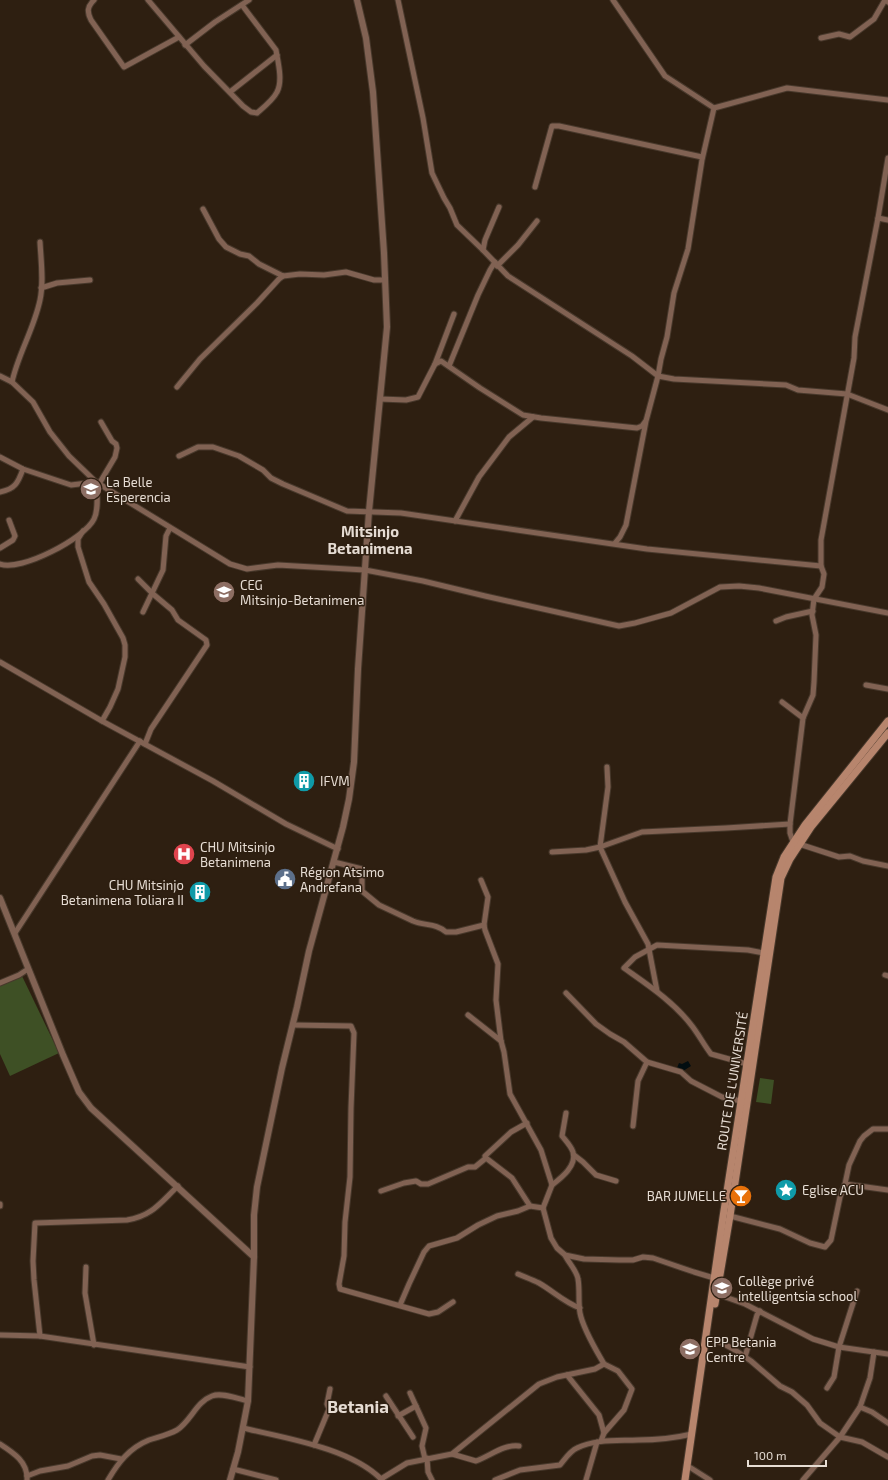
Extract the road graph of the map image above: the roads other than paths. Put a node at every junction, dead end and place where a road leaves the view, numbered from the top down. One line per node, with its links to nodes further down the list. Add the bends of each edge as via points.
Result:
1 (94, 0): 9 (street, via 89,6 91,20 124,67)
2 (148, 0): 9 (street)
3 (249, 0): 8 (street)
4 (357, 0): 30 (street, via 366,38 373,92)
5 (398, 0): 26 (street, via 424,118 432,173 457,226)
6 (613, 0): 15 (street, via 665,76)
7 (888, 2): 10 (street, via 885,0 874,19 850,37 839,34)
8 (242, 5): 11 (street); 12 (street, via 276,50)
9 (178, 36): 11 (street)
10 (821, 38)
11 (185, 45): 13 (street)
12 (277, 55): 13 (street); 13 (street, via 280,80 278,91 257,113 243,106)
13 (230, 92)
14 (888, 100): 15 (street, via 787,88)
15 (714, 108): 16 (street)
16 (702, 157): 19 (street, via 552,126); 36 (street, via 688,250 674,293)
17 (888, 158): 18 (street)
18 (886, 179): 22 (street)
19 (535, 187)
20 (499, 207): 26 (street)
21 (203, 209): 28 (street, via 226,247 249,256)
22 (878, 218): 23 (street); 39 (street, via 855,337)
23 (888, 220)
24 (537, 221): 27 (street, via 518,246)
25 (40, 242): 31 (street)
26 (483, 250): 27 (street)
27 (496, 264): 34 (street, via 478,295); 36 (street, via 525,288 632,356)
28 (283, 276): 30 (street, via 346,272 374,280); 38 (street, via 200,359)
29 (90, 280): 31 (street, via 57,283)
30 (385, 280): 40 (street, via 387,327)
31 (41, 288): 37 (street, via 40,301 15,366)
32 (454, 314): 33 (street)
33 (435, 364): 34 (street, via 441,361); 40 (street, via 418,397 406,400)
34 (449, 366): 42 (street, via 524,415)
35 (0, 376): 37 (street)
36 (658, 376): 39 (street, via 786,385 798,390); 43 (street)
37 (12, 382): 48 (street, via 33,402 50,432 69,456)
38 (177, 387)
39 (847, 394): 41 (street); 58 (street, via 821,540)
40 (380, 398): 50 (street)
41 (888, 410)
42 (533, 417): 43 (street, via 637,428); 52 (street, via 509,437 479,477)
43 (646, 421): 55 (street, via 626,524)
44 (101, 422): 48 (street, via 117,448 115,457)
45 (179, 456): 50 (street, via 198,447 212,447 239,456 263,470 271,478 347,511)
46 (0, 457): 47 (street)
47 (23, 469): 48 (street, via 71,485); 49 (street, via 16,485)
48 (98, 483): 53 (street); 54 (street, via 98,507 94,520)
49 (0, 492)
50 (369, 511): 52 (street); 59 (street)
51 (9, 520): 56 (street, via 15,536)
52 (455, 521): 55 (street)
53 (170, 528): 59 (street, via 230,564 247,569 278,565); 61 (street, via 166,536 163,570)
54 (82, 531): 57 (street, via 48,554 16,565); 72 (street, via 78,547 89,582 124,638 125,645 118,689)
55 (615, 543): 58 (street)
56 (0, 548)
57 (0, 564)
58 (821, 566): 62 (street, via 824,574 822,587)
59 (365, 570): 62 (street, via 619,626 671,613 720,587 759,588); 81 (street, via 354,762)
60 (138, 579): 61 (street)
61 (153, 594): 64 (street); 75 (street, via 172,610 178,620 206,640 208,645)
62 (814, 599): 63 (street); 65 (street)
63 (813, 611): 66 (street); 71 (street, via 816,635 814,682)
64 (143, 612)
65 (888, 613)
66 (776, 621)
67 (0, 662): 72 (street)
68 (866, 685): 69 (street)
69 (888, 689)
70 (782, 702): 71 (street)
71 (803, 718): 78 (street)
72 (102, 721): 75 (street)
73 (888, 721): 77 (main road, ROUTE DE L'UNIVERSITÉ)
74 (888, 733): 77 (main road, ROUTE DE L'UNIVERSITÉ)
75 (142, 743): 81 (street, via 286,824); 88 (street)
76 (607, 767): 80 (street, via 608,787)
77 (829, 802): 79 (main road, ROUTE DE L'UNIVERSITÉ, via 805,825)
78 (790, 824): 79 (street, via 790,833); 80 (street, via 642,832)
79 (796, 843): 84 (street, via 839,857 850,856 863,862); 90 (main road, ROUTE DE L'UNIVERSITÉ, via 784,857 776,877); 115 (main road, ROUTE DE L'UNIVERSITÉ, via 781,878)
80 (600, 847): 82 (street); 89 (street)
81 (338, 848): 83 (street)
82 (552, 852)
83 (334, 862): 87 (street, via 362,869 362,891 379,905 419,924 440,927 446,932); 96 (street, via 309,951)
84 (888, 866)
85 (481, 880): 87 (street, via 488,897)
86 (0, 898): 88 (street)
87 (484, 925): 97 (street, via 498,964 496,1000)
88 (15, 933): 91 (street)
89 (649, 948): 90 (street, via 657,945); 93 (street); 93 (street, via 624,968)
90 (764, 953): 99 (main road, ROUTE DE L'UNIVERSITÉ)
91 (28, 968): 92 (street); 109 (street, via 79,1092 91,1108)
92 (0, 983)
93 (657, 991): 99 (street, via 688,1020 711,1054)
94 (566, 993): 98 (street, via 596,1024 624,1042)
95 (468, 1015): 97 (street)
96 (293, 1025): 117 (street, via 257,1187); 124 (street, via 351,1026 354,1033 350,1177 344,1256 339,1284 340,1289)
97 (501, 1041): 102 (street, via 510,1094)
98 (647, 1062): 100 (street, via 681,1072 691,1081 722,1097); 103 (street, via 638,1081)
99 (747, 1064): 100 (main road, ROUTE DE L'UNIVERSITÉ)
100 (741, 1100): 120 (main road, ROUTE DE L'UNIVERSITÉ)
101 (566, 1113): 105 (street, via 562,1136)
102 (527, 1123): 106 (street, via 511,1132 485,1156); 110 (street, via 541,1150)
103 (633, 1126)
104 (888, 1129): 108 (street, via 874,1128 864,1136 849,1165)
105 (574, 1155): 107 (street, via 596,1175); 110 (street, via 566,1174)
106 (486, 1158): 112 (street, via 475,1167 428,1184 421,1184 416,1180); 113 (street, via 512,1178)
107 (616, 1181)
108 (844, 1184): 111 (street); 115 (street, via 831,1240 825,1247 780,1229)
109 (178, 1186): 117 (street); 128 (street, via 148,1214 139,1218 36,1223 34,1274)
110 (552, 1186): 114 (street)
111 (888, 1190)
112 (381, 1191)
113 (530, 1206): 114 (street); 124 (street, via 497,1216 456,1238 429,1246 408,1284)
114 (542, 1208): 116 (street, via 551,1238)
115 (730, 1216): 122 (main road, ROUTE DE L'UNIVERSITÉ)
116 (564, 1255): 120 (street, via 584,1259 619,1260 634,1260 643,1256); 125 (street, via 577,1275)
117 (254, 1257): 136 (street)
118 (86, 1267): 130 (street, via 85,1293)
119 (518, 1274): 125 (street)
120 (714, 1278): 149 (main road, ROUTE DE L'UNIVERSITÉ)
121 (857, 1290): 131 (street)
122 (717, 1294): 126 (street); 129 (main road, ROUTE DE L'UNIVERSITÉ)
123 (453, 1302): 124 (street, via 438,1312 429,1314)
124 (400, 1305)
125 (580, 1308): 135 (street, via 583,1321)
126 (760, 1311): 131 (street, via 813,1339); 134 (street)
127 (0, 1335): 128 (street)
128 (40, 1336): 130 (street)
129 (709, 1339): 134 (street, via 722,1343); 160 (main road, ROUTE DE L'UNIVERSITÉ)
130 (94, 1345): 136 (street)
131 (839, 1347): 132 (street); 138 (street, via 834,1377)
132 (874, 1352): 133 (street); 144 (street, via 870,1378)
133 (888, 1354)
134 (745, 1357): 150 (street, via 780,1386 792,1392 807,1405 820,1423)
135 (604, 1364): 137 (street, via 587,1372); 148 (street, via 618,1371 632,1389 624,1410)
136 (250, 1367): 142 (street)
137 (567, 1375): 148 (street, via 599,1415); 156 (street, via 531,1389)
138 (826, 1388)
139 (330, 1389): 154 (street, via 327,1404 329,1409)
140 (410, 1394): 143 (street)
141 (386, 1396): 145 (street)
142 (248, 1401): 147 (street); 159 (street, via 213,1395 196,1408 178,1429 138,1445)
143 (416, 1406): 145 (street); 158 (street, via 426,1428 422,1446)
144 (860, 1407): 146 (street); 150 (street)
145 (398, 1416): 151 (street)
146 (888, 1423)
147 (243, 1428): 154 (street); 161 (street)
148 (604, 1433): 152 (street)
149 (692, 1434): 152 (street, via 682,1437); 170 (main road, ROUTE DE L'UNIVERSITÉ)
150 (840, 1436): 157 (street, via 862,1442); 173 (street)
151 (413, 1437)
152 (599, 1442): 168 (street, via 577,1448 560,1465 520,1470); 169 (street)
153 (0, 1444): 162 (street, via 22,1461)
154 (314, 1445): 163 (street, via 359,1463)
155 (519, 1446): 156 (street, via 506,1447 476,1461)
156 (452, 1454): 158 (street)
157 (888, 1457)
158 (426, 1458): 163 (street, via 407,1463); 167 (street)
159 (121, 1459): 162 (street, via 92,1456 68,1466 40,1471); 164 (street)
160 (692, 1468): 171 (main road, ROUTE DE L'UNIVERSITÉ); 172 (street)
161 (233, 1470): 165 (street); 166 (street)
162 (27, 1478)
163 (381, 1479)
164 (108, 1480)
165 (230, 1480)
166 (276, 1480)
167 (432, 1480)
168 (495, 1480)
169 (586, 1480)
170 (685, 1480)
171 (690, 1480)
172 (710, 1480)
173 (804, 1480)

